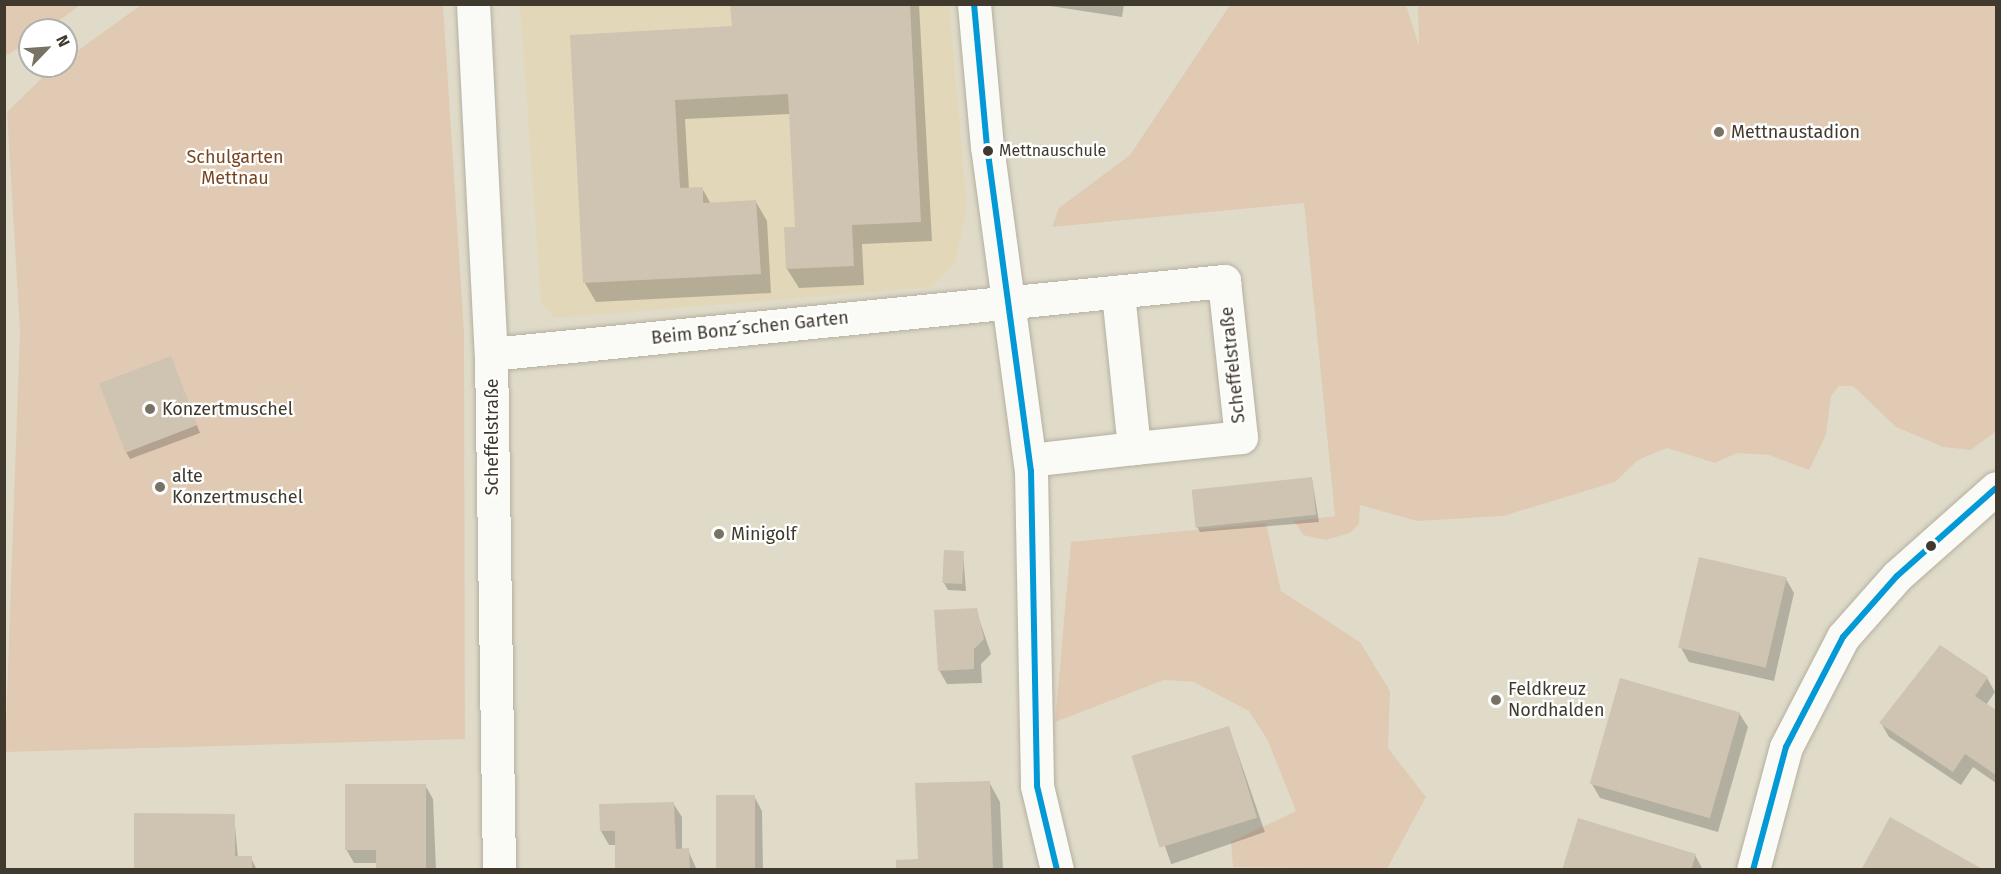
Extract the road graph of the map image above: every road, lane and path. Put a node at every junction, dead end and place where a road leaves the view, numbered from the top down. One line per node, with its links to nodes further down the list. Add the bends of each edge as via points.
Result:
1 (473, 4): 5 (street, Scheffelstraße)
2 (974, 4): 4 (street)
3 (1118, 292): 4 (street, Scheffelstraße); 6 (street); 6 (street, Scheffelstraße, via 1224,281 1241,437)
4 (1009, 303): 5 (street, Beim Bonz´schen Garten); 7 (street)
5 (492, 354): 9 (street, Scheffelstraße)
6 (1134, 448): 7 (street)
7 (1030, 460): 10 (street, via 1036,547 1037,786)
8 (1996, 488): 11 (street, via 1897,576 1843,637 1786,747)
9 (499, 870)
10 (1057, 870)
11 (1753, 870)

